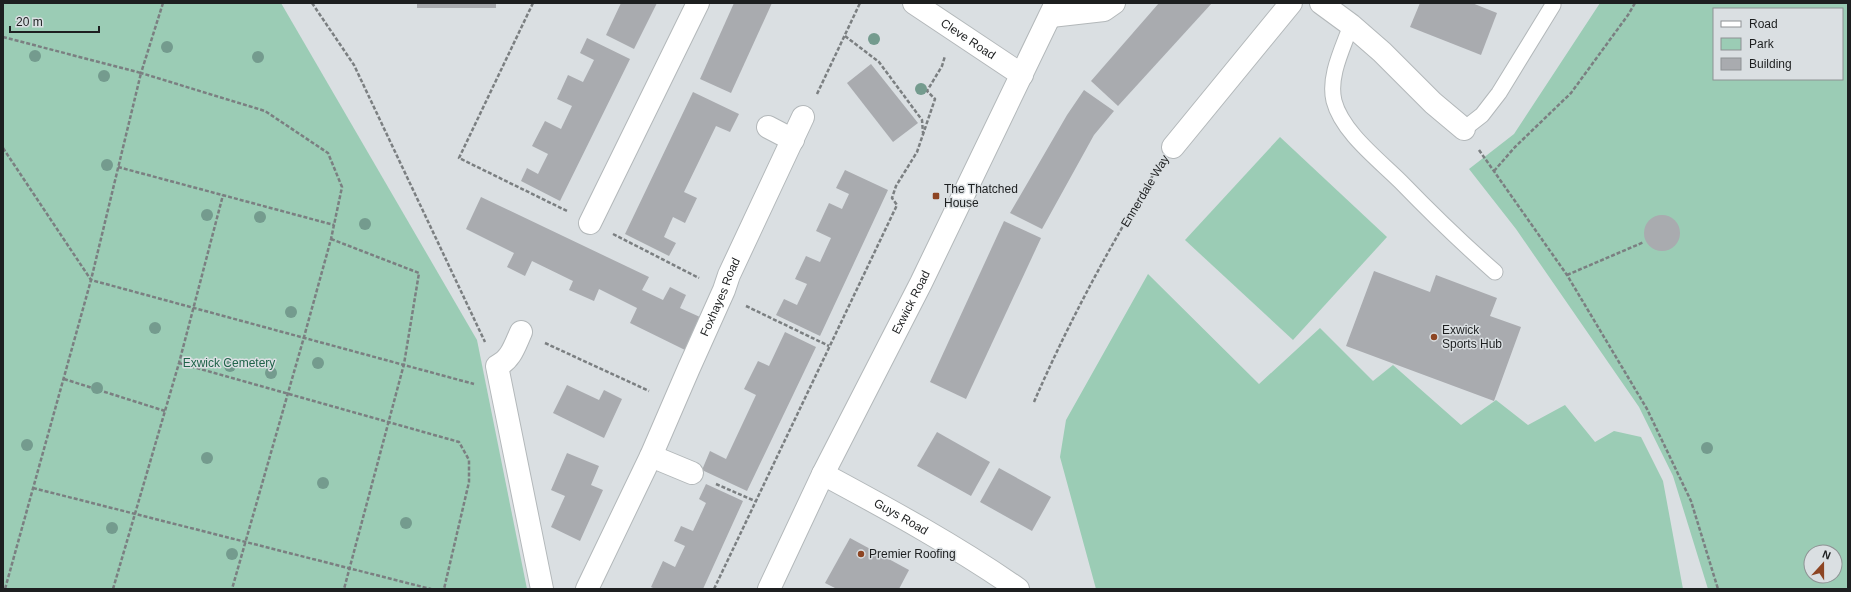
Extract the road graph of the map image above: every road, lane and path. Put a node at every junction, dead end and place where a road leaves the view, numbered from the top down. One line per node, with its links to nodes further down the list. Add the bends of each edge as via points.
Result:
1 (163, 3): 17 (path)
2 (312, 3): 42 (path, via 354,65)
3 (533, 3): 28 (path, via 459,158)
4 (698, 3): 28 (street)
5 (860, 3): 14 (path)
6 (914, 3): 18 (street, Cleve Road)
7 (1114, 3): 12 (street, Exwick Road, via 1104,10)
8 (1291, 3): 24 (street, Ennerdale Way)
9 (1321, 3): 13 (street)
10 (1635, 3): 33 (path, via 1571,93 1494,171)
11 (1553, 5): 21 (lane, via 1499,93 1482,115)
12 (1052, 8): 18 (street, Exwick Road)
13 (1351, 25): 21 (street, via 1433,103); 32 (lane, via 1334,71 1334,100 1340,117 1363,144 1460,242)
14 (846, 36): 19 (path); 22 (path, via 879,62 922,120)
15 (3, 37): 17 (path)
16 (942, 66): 22 (path, via 927,91 935,99)
17 (141, 74): 26 (path); 29 (path, via 264,111 328,153 342,187)
18 (1022, 75): 52 (street, Exwick Road, via 924,276)
19 (803, 117): 23 (street, Foxhayes Road)
20 (768, 128): 23 (street)
21 (1464, 128)
22 (923, 135): 39 (path, via 917,152 896,186 892,198 897,205)
23 (793, 140): 35 (street, Foxhayes Road)
24 (1173, 147): 46 (path, Ennerdale Way, via 1157,169 1100,266 1053,357)
25 (3, 148): 34 (path)
26 (118, 167): 27 (path); 34 (path)
27 (223, 195): 29 (path); 36 (path)
28 (590, 223): 35 (path)
29 (334, 225): 30 (path)
30 (331, 239): 38 (path); 41 (path, via 419,273)
31 (1644, 242): 33 (path)
32 (1495, 272)
33 (1567, 275): 69 (path, via 1647,410 1692,501)
34 (91, 280): 36 (path); 43 (path)
35 (724, 290): 39 (path, via 743,305); 47 (street, Foxhayes Road)
36 (194, 308): 38 (path); 40 (path)
37 (521, 332): 42 (street, via 509,358); 47 (path)
38 (304, 337): 41 (path); 45 (path)
39 (829, 346): 54 (path)
40 (179, 363): 45 (path); 48 (path)
41 (404, 364): 44 (path); 49 (path)
42 (497, 366): 44 (street)
43 (64, 379): 48 (path); 53 (path)
44 (503, 392): 64 (street)
45 (288, 393): 49 (path); 56 (path)
46 (1034, 402)
47 (673, 403): 50 (street, Foxhayes Road)
48 (165, 410): 55 (path)
49 (388, 421): 57 (path); 63 (path, via 459,442 469,460 469,482)
50 (651, 456): 51 (street); 65 (street, Foxhayes Road)
51 (692, 473): 54 (path)
52 (823, 474): 67 (street, Exwick Road); 68 (street, Guys Road, via 905,518 987,567)
53 (33, 488): 55 (path); 58 (path)
54 (755, 501): 66 (path)
55 (134, 515): 56 (path); 59 (path)
56 (244, 542): 57 (path); 60 (path)
57 (350, 567): 61 (path); 62 (path)
58 (5, 589)
59 (112, 589)
60 (232, 589)
61 (344, 589)
62 (431, 589)
63 (444, 589)
64 (542, 589)
65 (587, 589)
66 (714, 589)
67 (769, 589)
68 (1018, 589)
69 (1718, 589)

